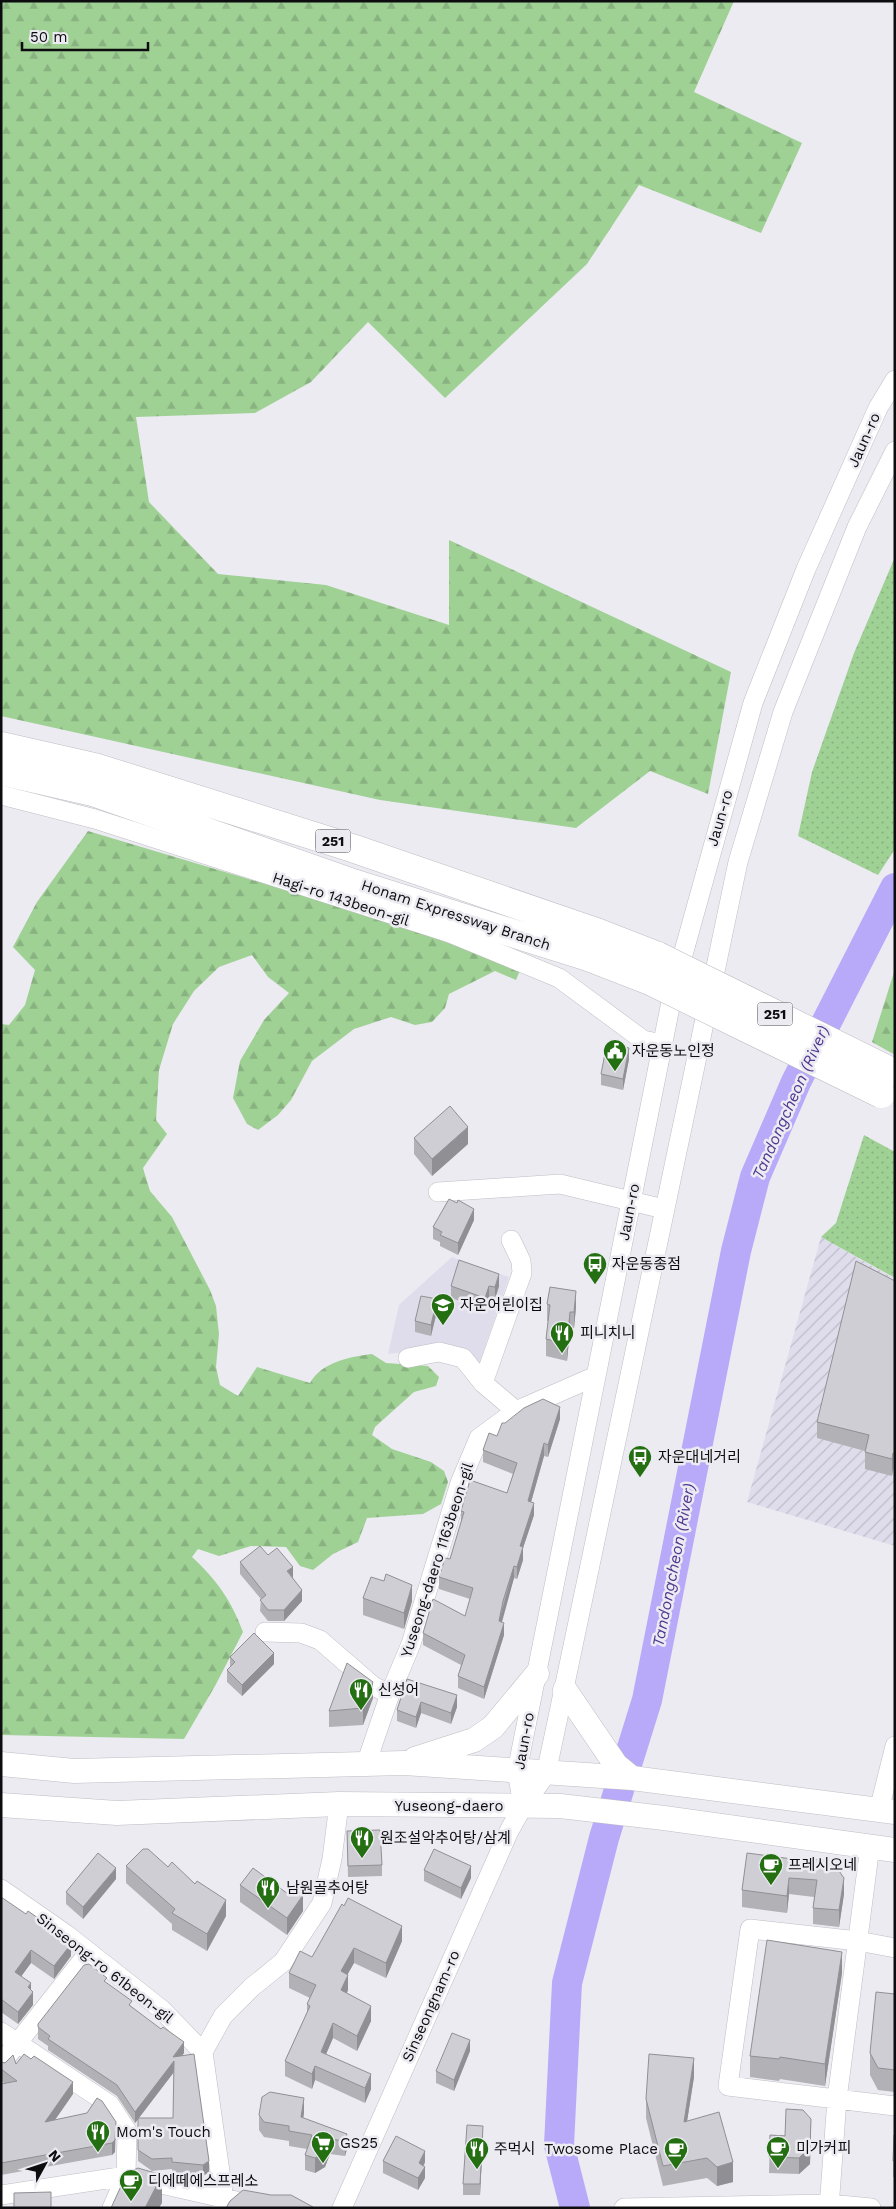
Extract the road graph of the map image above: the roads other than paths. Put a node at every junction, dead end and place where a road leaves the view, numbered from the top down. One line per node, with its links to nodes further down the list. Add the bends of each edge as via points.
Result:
1 (895, 380): 7 (street, Jaun-ro, via 878,408 806,568 753,703 676,977)
2 (895, 451): 11 (street, Jaun-ro, via 857,528 783,712 738,862)
3 (1, 746): 6 (highway, Honam Expressway Branch / 251, via 98,768 352,848 590,930)
4 (1, 771): 6 (highway, Honam Expressway Branch / 251, via 93,792 350,882 588,957)
5 (1, 794): 7 (street, Hagi-ro 143beon-gil, via 95,820 450,934 559,978 643,1040)
6 (654, 969): 8 (highway, Honam Expressway Branch / 251, bridge)
7 (662, 1044): 10 (street, Jaun-ro)
8 (890, 1085)
9 (438, 1192): 10 (street, via 560,1184)
10 (631, 1200): 11 (street); 14 (street, Jaun-ro)
11 (664, 1209): 19 (street, Jaun-ro)
12 (511, 1240): 15 (street, via 521,1261 522,1272)
13 (408, 1358): 15 (street, via 439,1352 463,1358)
14 (596, 1376): 16 (street, Yuseong-daero 1163beon-gil); 18 (street, Jaun-ro)
15 (482, 1383): 16 (street)
16 (516, 1411): 20 (street, Yuseong-daero 1163beon-gil, via 479,1438 460,1483 411,1644)
17 (265, 1632): 20 (street, via 301,1633 320,1640 373,1686)
18 (537, 1674): 22 (main road, via 493,1727 480,1736); 25 (street, Jaun-ro)
19 (565, 1690): 26 (street, Jaun-ro); 27 (main road, via 616,1765)
20 (390, 1694): 24 (street, Yuseong-daero 1163beon-gil)
21 (895, 1746): 31 (street)
22 (404, 1763): 24 (main road); 25 (main road)
23 (1, 1764): 24 (main road, via 74,1771)
24 (366, 1764)
25 (518, 1771): 26 (main road); 30 (street, Jaun-ro)
26 (557, 1773): 27 (main road); 30 (street, Jaun-ro)
27 (632, 1778): 31 (main road)
28 (1, 1804): 29 (main road, Yuseong-daero, via 117,1813)
29 (340, 1804): 30 (main road, Yuseong-daero); 39 (street, via 322,1902 283,1962 223,2016)
30 (523, 1806): 32 (main road, Yuseong-daero, via 560,1806); 50 (street, Sinseongnam-ro, via 509,1831)
31 (887, 1811)
32 (870, 1846): 33 (main road, Yuseong-daero); 35 (street)
33 (895, 1850)
34 (1, 1889): 37 (street, Sinseong-ro 61beon-gil)
35 (858, 1941): 36 (street); 41 (street); 41 (street, via 750,1929 728,2086)
36 (895, 1948)
37 (89, 1952): 38 (street); 39 (street, Sinseong-ro 61beon-gil, via 161,2009)
38 (9, 2037): 40 (street); 43 (street, via 110,2105 127,2131)
39 (204, 2052): 46 (street)
40 (1, 2064)
41 (837, 2099): 42 (street); 47 (street)
42 (895, 2106)
43 (126, 2176): 44 (street); 46 (street); 49 (street)
44 (1, 2195)
45 (251, 2203): 46 (street)
46 (222, 2204)
47 (829, 2206): 48 (street); 51 (street)
48 (633, 2207)
49 (112, 2208)
50 (342, 2208)
51 (871, 2208)

